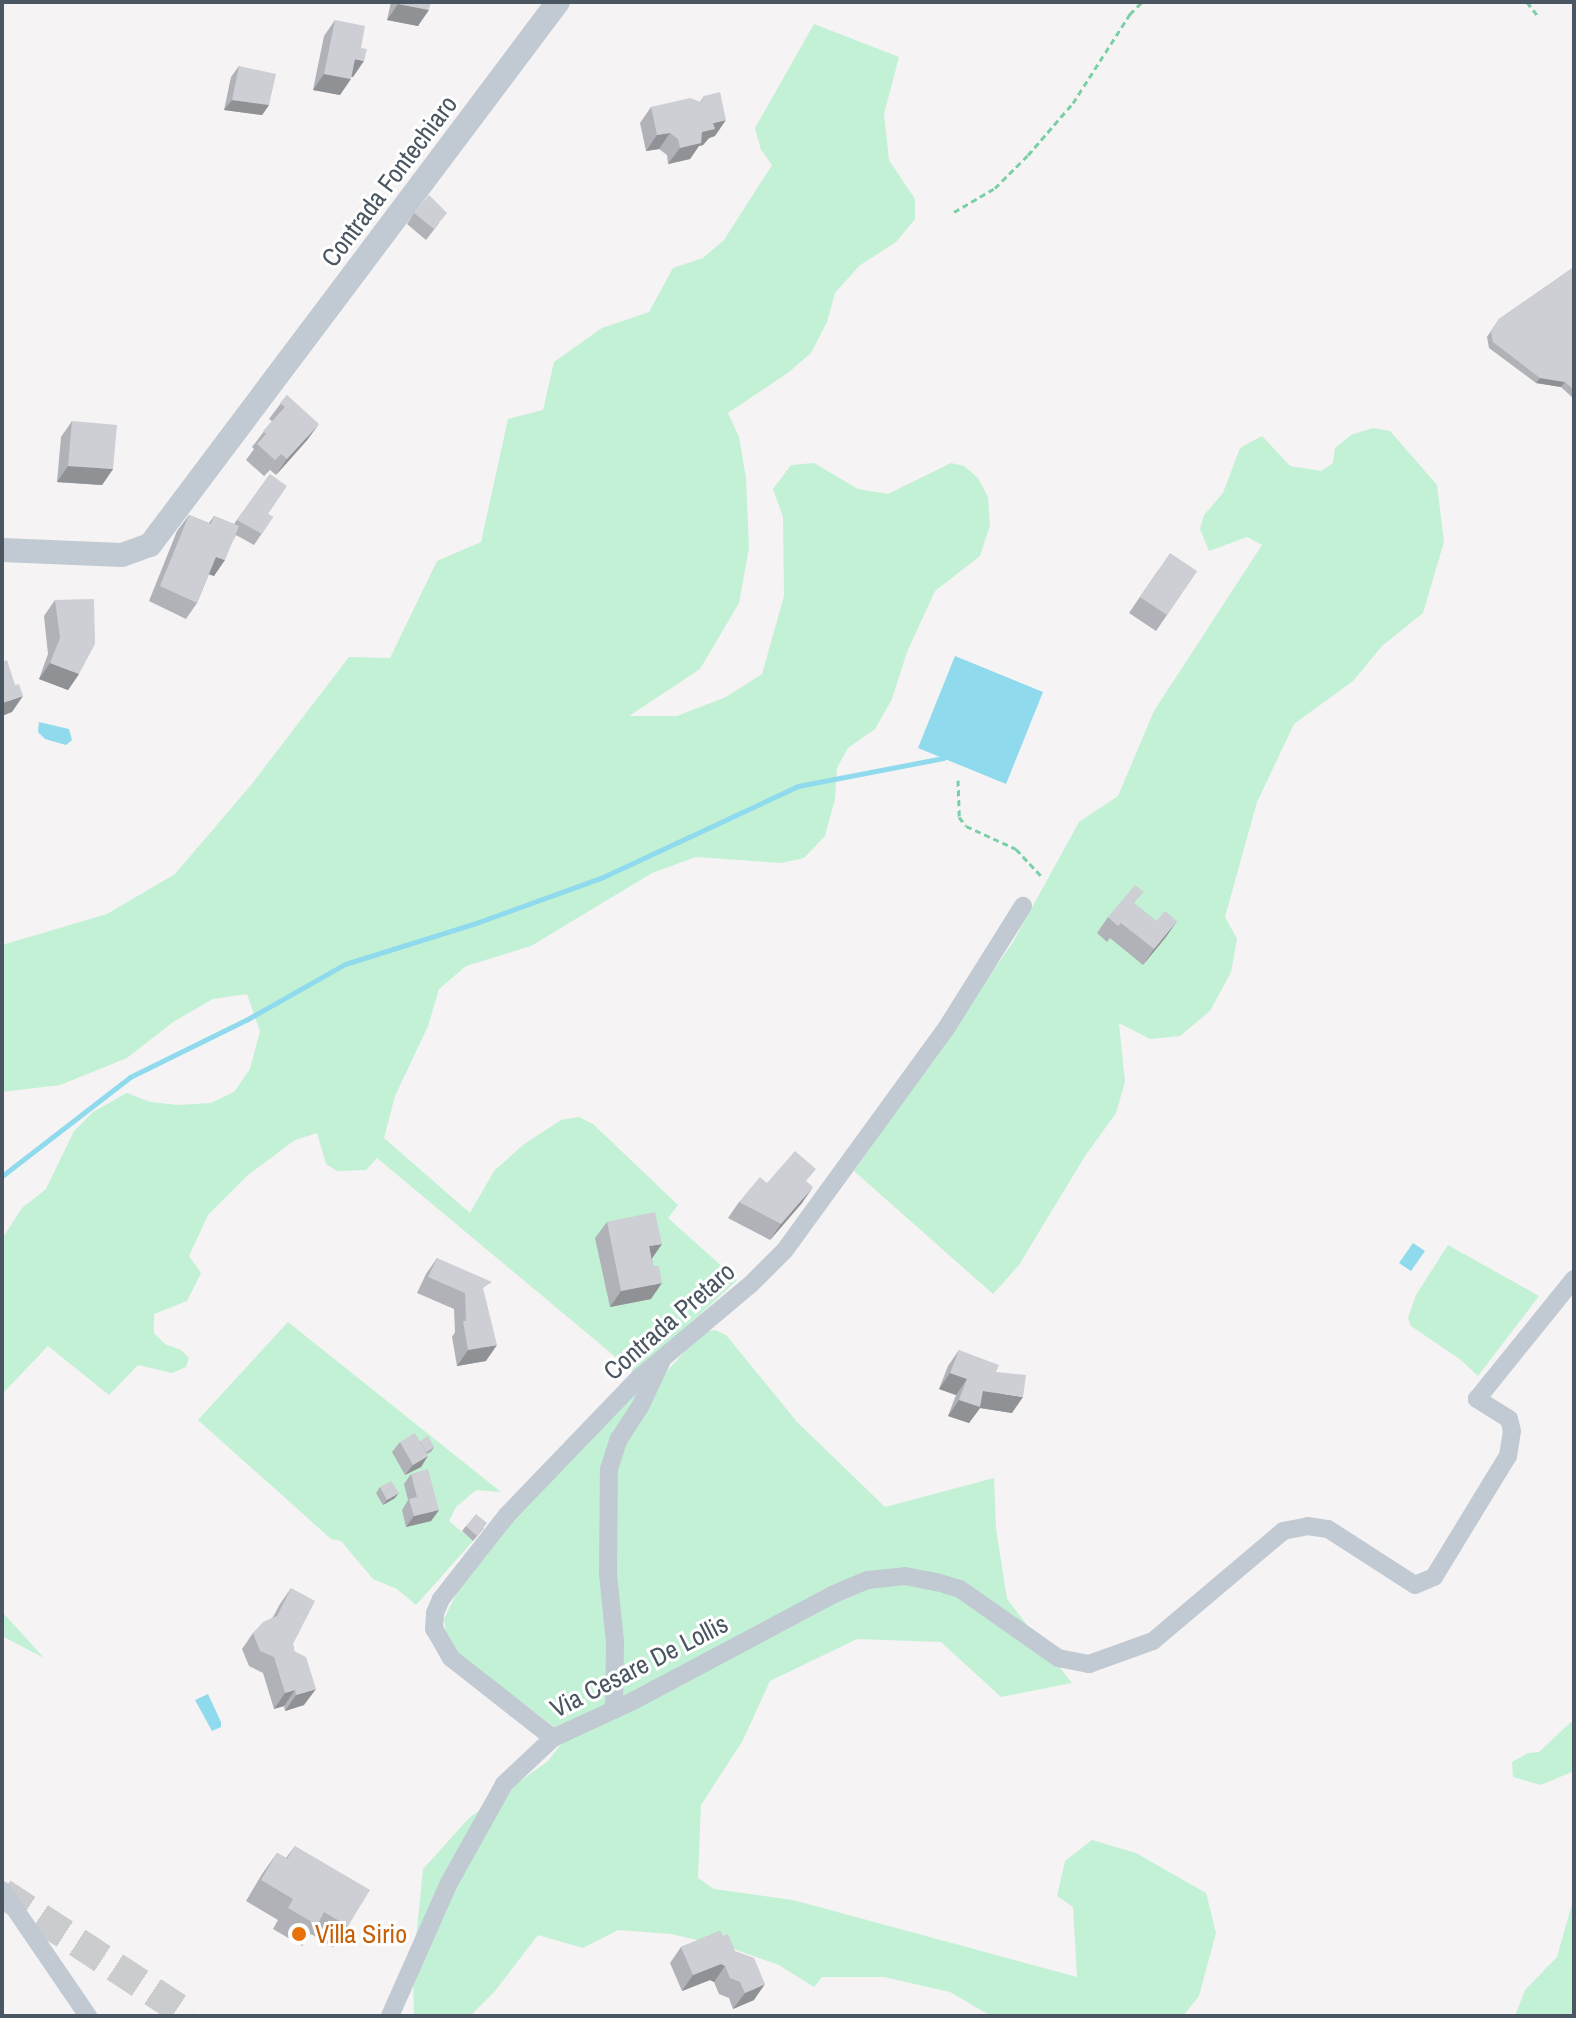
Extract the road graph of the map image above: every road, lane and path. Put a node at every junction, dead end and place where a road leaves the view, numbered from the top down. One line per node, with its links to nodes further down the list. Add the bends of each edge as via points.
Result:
1 (558, 2): 6 (street, Contrada Fontechiaro, via 150,545 122,555)
2 (1142, 2): 5 (path, via 1073,103 1028,155 995,188)
3 (1527, 2): 4 (path)
4 (1537, 15)
5 (954, 212)
6 (2, 550)
7 (958, 780): 8 (path, via 959,817 966,826 1016,849)
8 (1041, 876)
9 (1023, 906): 11 (street, Contrada Pretaro, via 947,1027 785,1250)
10 (1574, 1279): 12 (street, Via Cesare De Lollis, via 1477,1399 1509,1419 1508,1456 1434,1577 1415,1585 1328,1529 1283,1531 1153,1641 1089,1664 1058,1658 960,1589 905,1576 868,1580)
11 (663, 1358): 12 (street, via 619,1439 609,1469); 13 (street, Contrada Pretaro, via 507,1515 435,1613 434,1629 451,1658)
12 (614, 1709): 13 (street, Via Cesare De Lollis)
13 (553, 1738): 16 (street, Via Cesare De Lollis, via 504,1784 449,1883)
14 (2, 1890): 15 (street)
15 (88, 2016)
16 (390, 2016)

